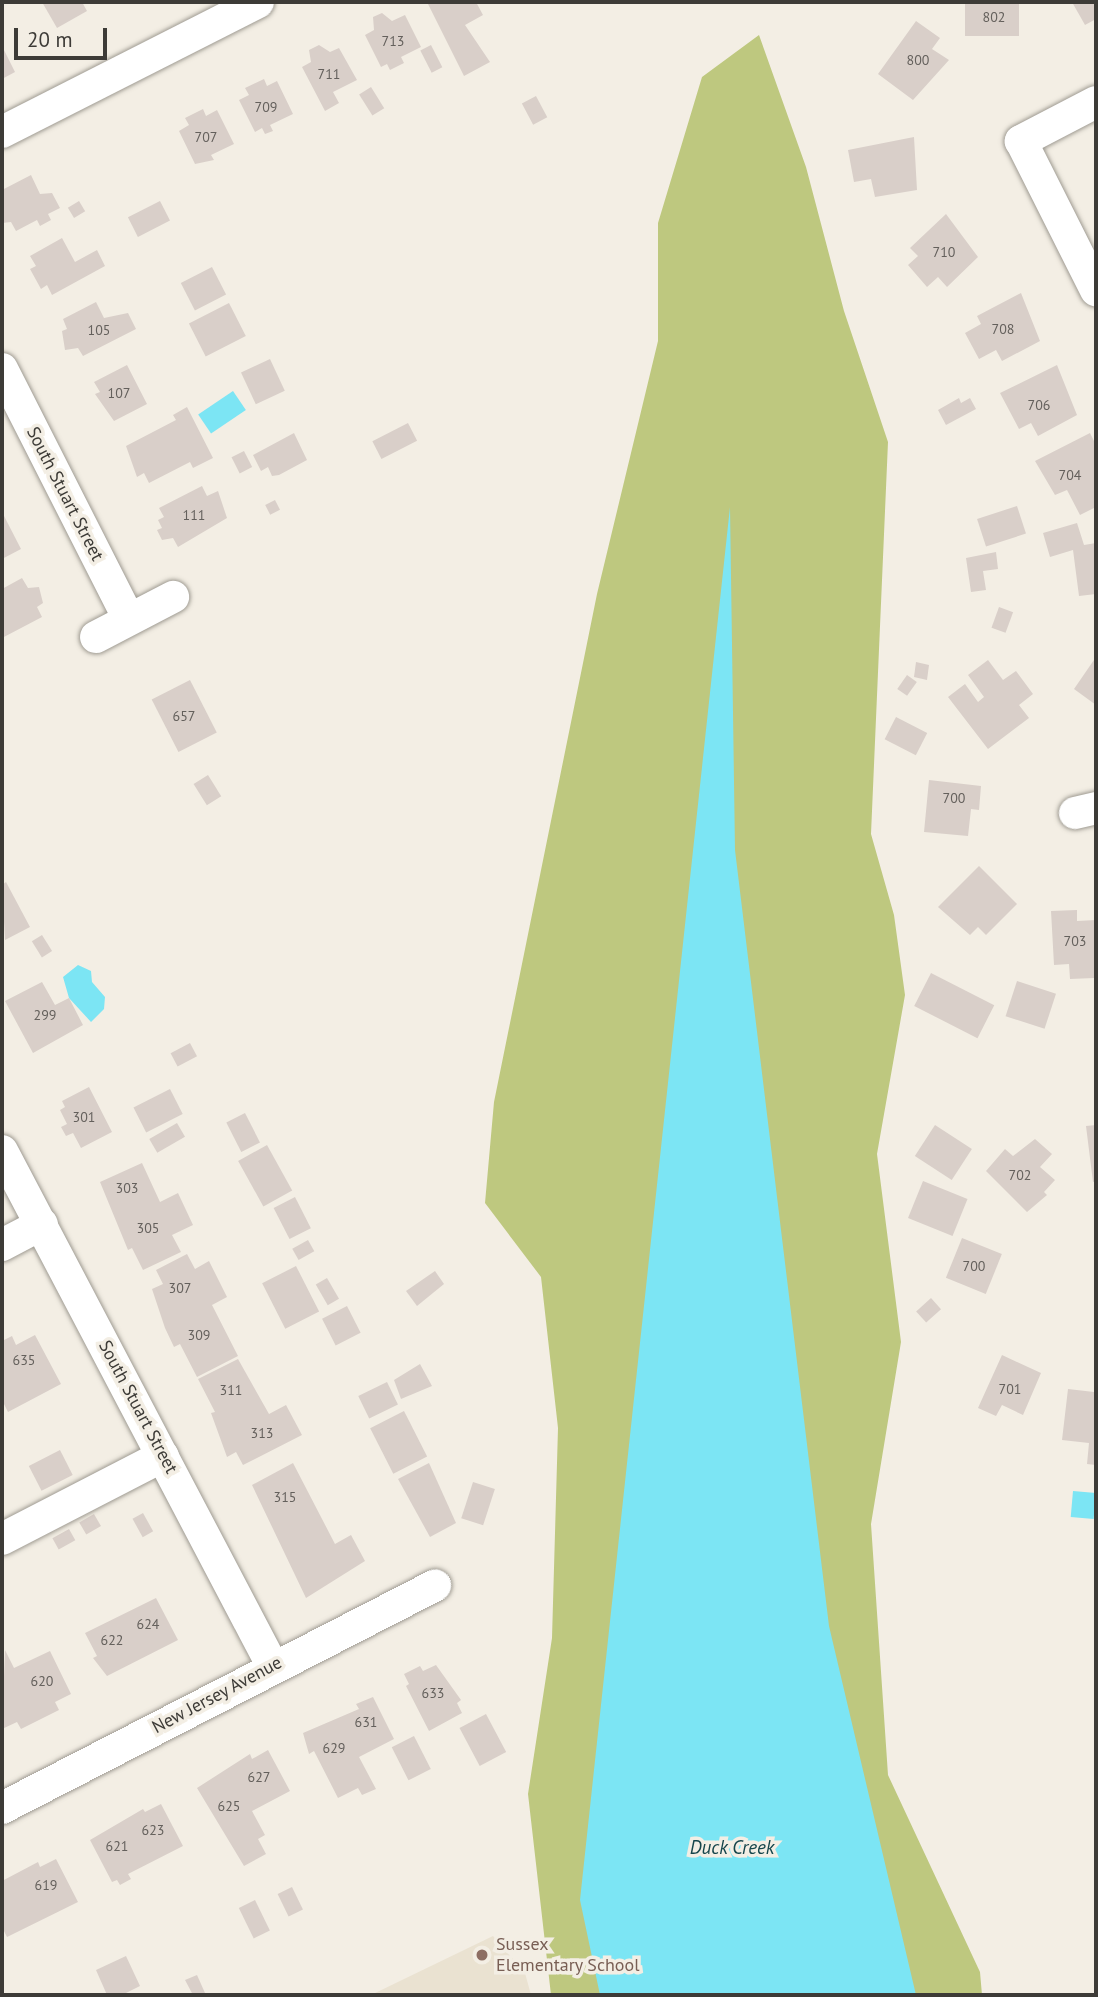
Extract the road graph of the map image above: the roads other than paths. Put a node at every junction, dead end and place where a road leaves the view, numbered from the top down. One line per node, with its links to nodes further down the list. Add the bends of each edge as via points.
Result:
1 (258, 2): 3 (street)
2 (1096, 102): 4 (street, via 1021,141)
3 (2, 132)
4 (1096, 290)
5 (2, 369): 7 (street, South Stuart Street)
6 (173, 597): 7 (street)
7 (129, 619): 8 (street)
8 (96, 637)
9 (2, 1150): 10 (street, South Stuart Street)
10 (42, 1224): 11 (street); 12 (street, South Stuart Street)
11 (2, 1245)
12 (163, 1456): 13 (street); 15 (street, South Stuart Street)
13 (2, 1539)
14 (435, 1585): 15 (street, New Jersey Avenue)
15 (272, 1665): 16 (street, New Jersey Avenue)
16 (2, 1808)

